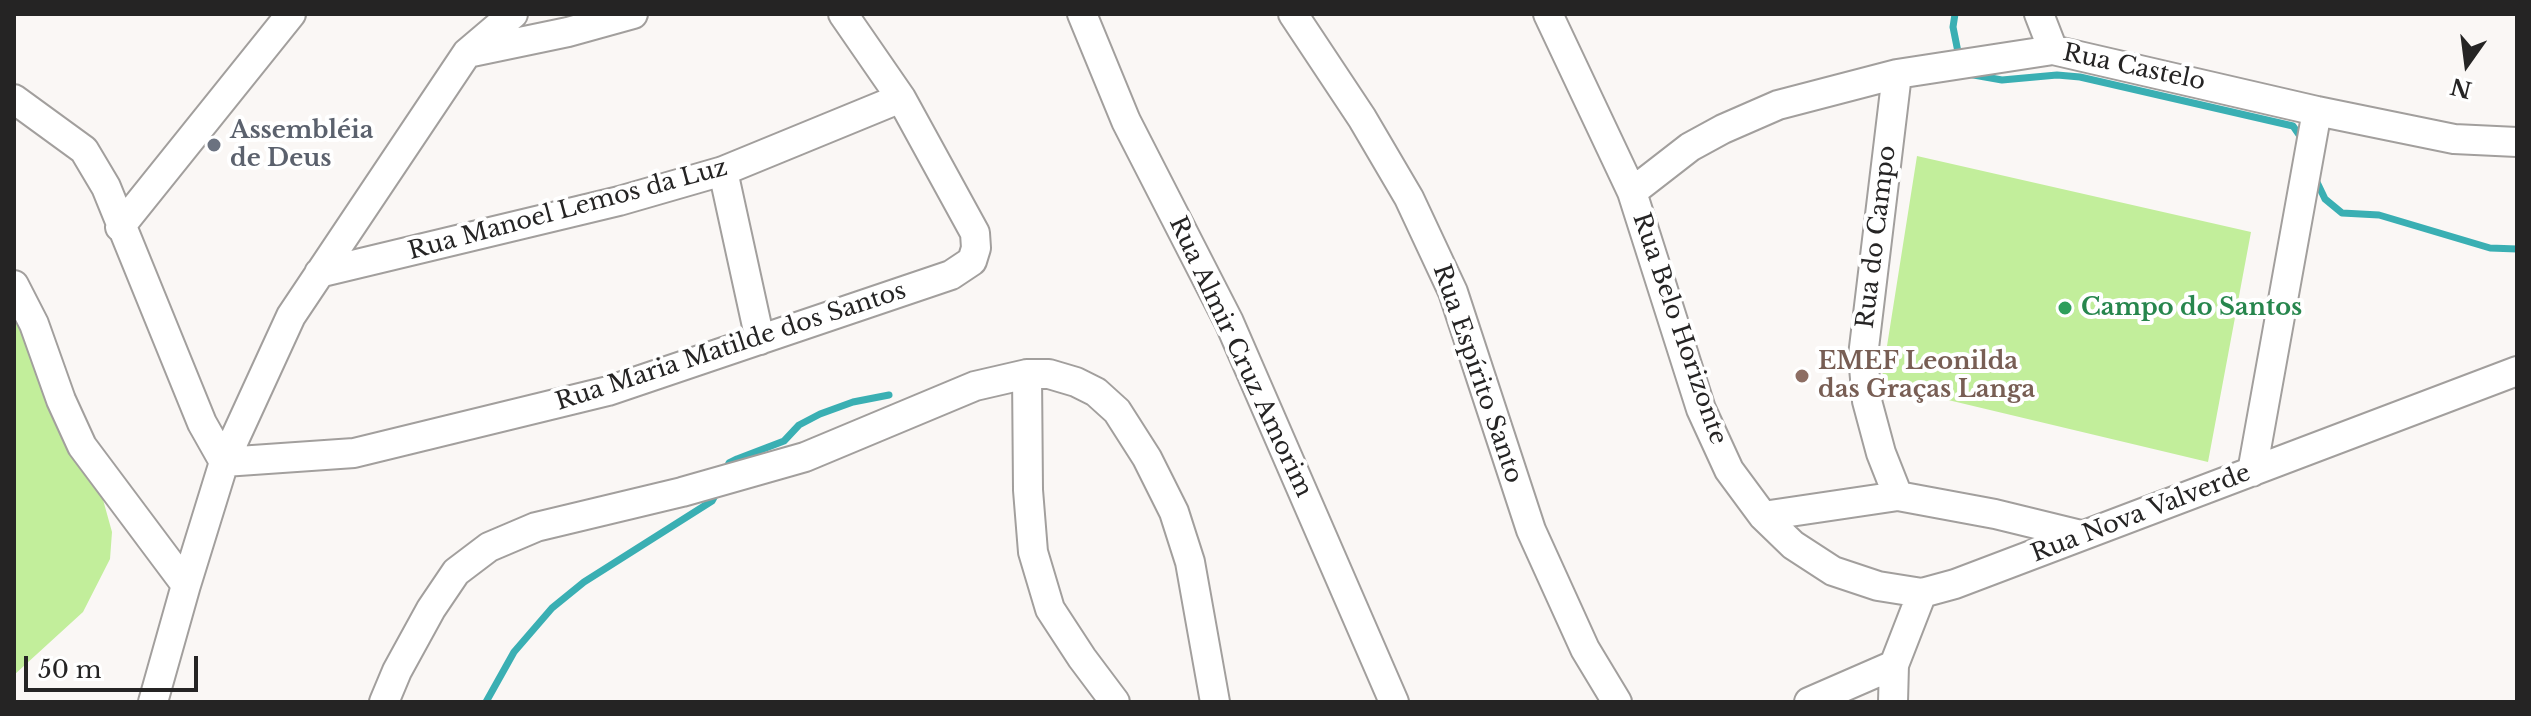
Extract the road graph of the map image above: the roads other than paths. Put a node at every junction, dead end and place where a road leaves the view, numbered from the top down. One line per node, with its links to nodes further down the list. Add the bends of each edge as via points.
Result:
1 (291, 14): 18 (street)
2 (513, 14): 10 (street)
3 (633, 14): 10 (street)
4 (843, 14): 12 (street)
5 (1082, 14): 36 (street, Rua Almir Cruz Amorim, via 1126,121 1229,322)
6 (1293, 14): 37 (street, Rua Espírito Santo, via 1362,118 1441,265 1531,530 1585,649)
7 (1548, 14): 17 (street, Rua Belo Horizonte)
8 (2039, 14): 9 (street)
9 (2053, 50): 11 (street, Rua Castelo); 14 (street, Rua Castelo)
10 (467, 53): 19 (street)
11 (1897, 74): 17 (street, Rua Castelo, via 1778,105 1723,129); 26 (street, Rua do Campo, via 1863,356 1867,401)
12 (901, 98): 16 (street, Rua Manoel Lemos da Luz); 21 (street, Rua Maria Matilde dos Santos, via 975,233 972,261 951,275)
13 (14, 99): 18 (street, via 84,150 106,187)
14 (2317, 111): 15 (street, Rua Castelo, via 2454,139); 25 (street)
15 (2517, 142)
16 (723, 171): 19 (street, Rua Manoel Lemos da Luz); 21 (street)
17 (1632, 192): 27 (street, Rua Belo Horizonte, via 1701,409 1729,470)
18 (120, 227): 24 (street, via 202,423)
19 (319, 273): 24 (street, via 291,316)
20 (14, 285): 29 (street, via 82,446)
21 (760, 340): 24 (street, Rua Maria Matilde dos Santos, via 608,391 354,453)
22 (2517, 371): 25 (street, Rua Nova Valverde)
23 (1027, 374): 33 (street, via 975,386 805,457 536,527 489,547 456,572); 34 (street, via 1033,552 1050,609); 35 (street, via 1049,374 1096,392 1117,411 1147,458 1174,512 1190,562)
24 (224, 462): 29 (street)
25 (2252, 472): 28 (street, Rua Nova Valverde)
26 (1898, 496): 27 (street); 28 (street)
27 (1763, 516): 30 (street, Rua Belo Horizonte, via 1793,545 1833,571)
28 (2081, 535): 30 (street, Rua Nova Valverde)
29 (186, 585): 32 (street)
30 (1922, 593): 31 (street)
31 (1894, 665): 38 (street); 39 (street)
32 (153, 702)
33 (384, 702)
34 (1115, 702)
35 (1215, 702)
36 (1394, 702)
37 (1617, 702)
38 (1809, 702)
39 (1893, 702)

